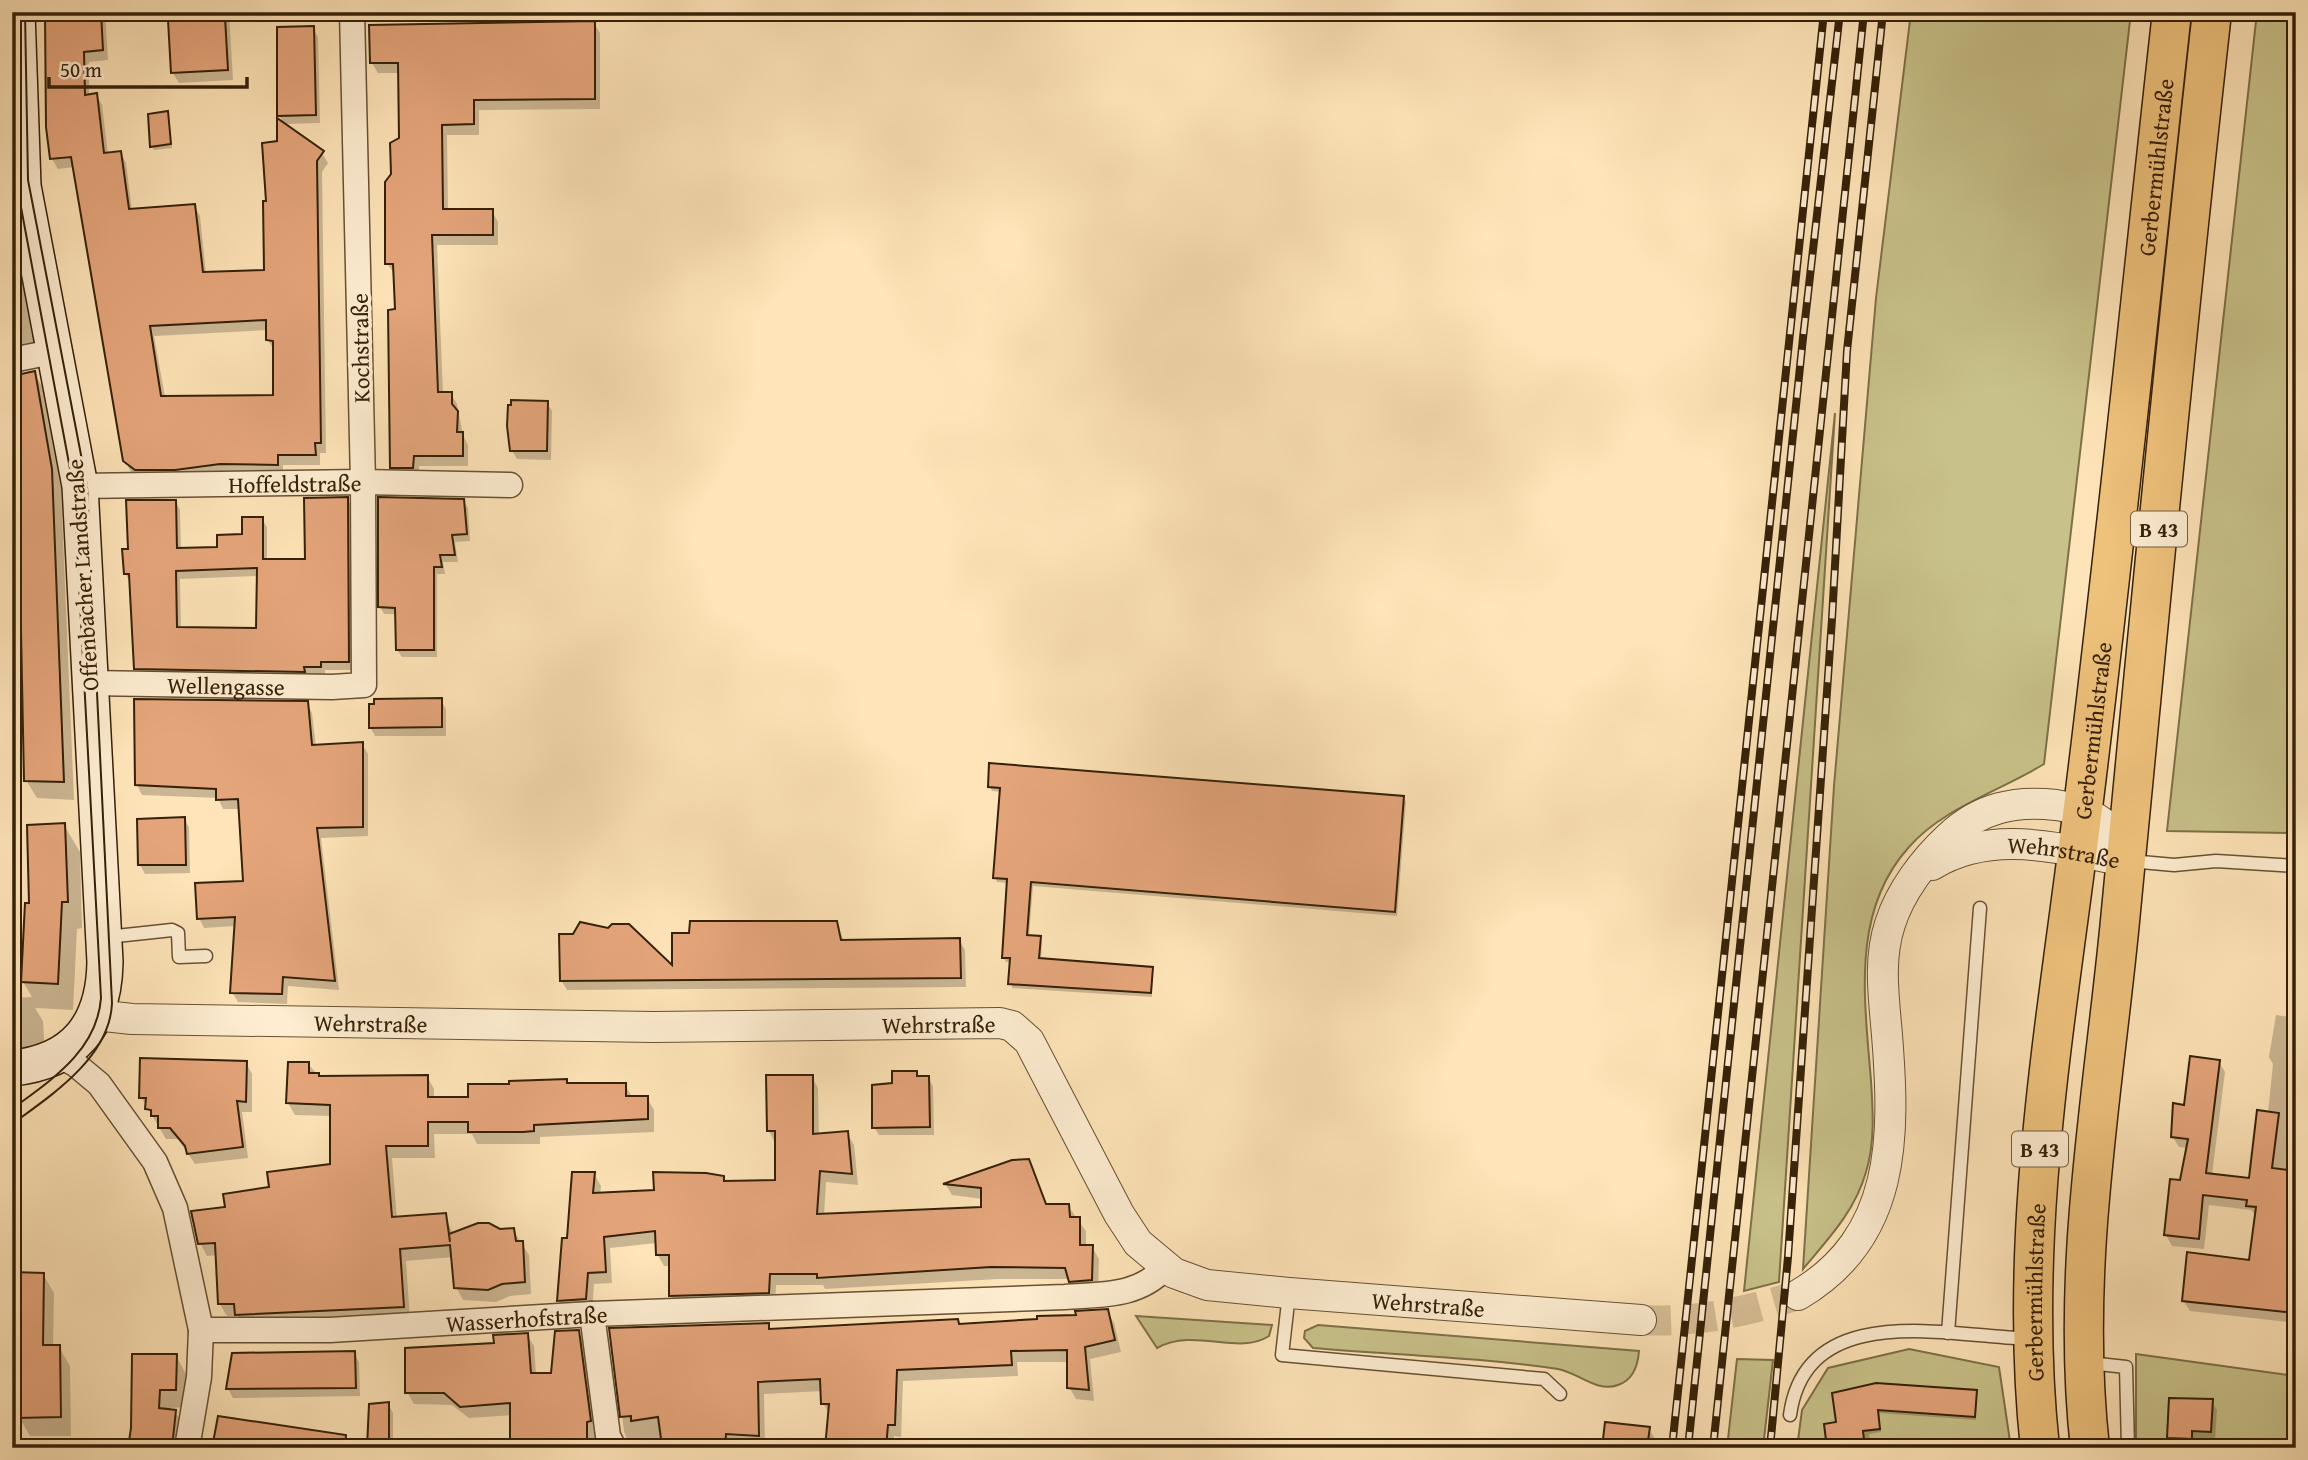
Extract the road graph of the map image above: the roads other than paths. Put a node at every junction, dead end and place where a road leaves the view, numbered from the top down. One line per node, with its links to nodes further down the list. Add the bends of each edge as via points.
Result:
1 (17, 12): 5 (main road, Offenbacher Landstraße, via 23,186)
2 (352, 12): 7 (street, Kochstraße)
3 (2172, 12): 12 (main road, Gerbermühlstraße / B 43)
4 (2212, 12): 14 (main road, Gerbermühlstraße / B 43)
5 (52, 352): 6 (street); 9 (main road, Offenbacher Landstraße)
6 (12, 360)
7 (363, 482): 8 (street, Hoffeldstraße); 9 (street, Hoffeldstraße); 11 (street, Kochstraße)
8 (510, 485)
9 (80, 486): 10 (main road, Offenbacher Landstraße)
10 (90, 683): 11 (street, Wellengasse); 18 (main road, Offenbacher Landstraße)
11 (364, 685)
12 (2083, 810): 13 (main road, Gerbermühlstraße / B 43); 14 (street, Wehrstraße, via 2108,828); 16 (street, Wehrstraße, via 2030,804 1990,810 1957,830)
13 (2077, 852): 14 (street, Wehrstraße); 16 (street, Wehrstraße, via 2007,842 1983,844 1943,858); 30 (main road, Gerbermühlstraße / B 43, via 2037,1180)
14 (2126, 861): 15 (lane); 31 (main road, Gerbermühlstraße / B 43, via 2089,1192)
15 (2296, 866)
16 (1917, 874): 25 (street, Wehrstraße, via 1890,924 1885,948 1883,989 1892,1111 1884,1183 1855,1242 1830,1272)
17 (1980, 908): 29 (lane)
18 (104, 937): 19 (lane, via 172,930 178,933 179,957); 20 (main road, Offenbacher Landstraße, via 105,977)
19 (206, 956)
20 (95, 1015): 21 (main road, Offenbacher Landstraße, via 79,1041); 23 (street, Wehrstraße, via 654,1027 1000,1023 1012,1026 1029,1041 1118,1214 1138,1243)
21 (59, 1056): 22 (main road, via 36,1066); 28 (street, via 99,1084 155,1161 175,1208)
22 (12, 1068)
23 (1165, 1268): 24 (street, Wehrstraße, via 1207,1285); 26 (street, Wasserhofstraße, via 1151,1282 1128,1292)
24 (1289, 1293): 27 (street, Wehrstraße); 32 (lane, via 1282,1355 1544,1378)
25 (1798, 1295)
26 (592, 1314): 28 (street, Wasserhofstraße, via 330,1330); 35 (street, via 608,1436)
27 (1641, 1320)
28 (201, 1330): 34 (street, via 199,1377)
29 (1948, 1333): 30 (lane); 33 (lane, via 1867,1334 1838,1343 1821,1353 1807,1370 1793,1394)
30 (2031, 1339): 36 (main road, Gerbermühlstraße / B 43)
31 (2083, 1363): 37 (main road, Gerbermühlstraße / B 43); 38 (lane, via 2126,1367)
32 (1560, 1394)
33 (1790, 1415)
34 (187, 1448)
35 (614, 1448)
36 (2040, 1448)
37 (2090, 1448)
38 (2128, 1448)

